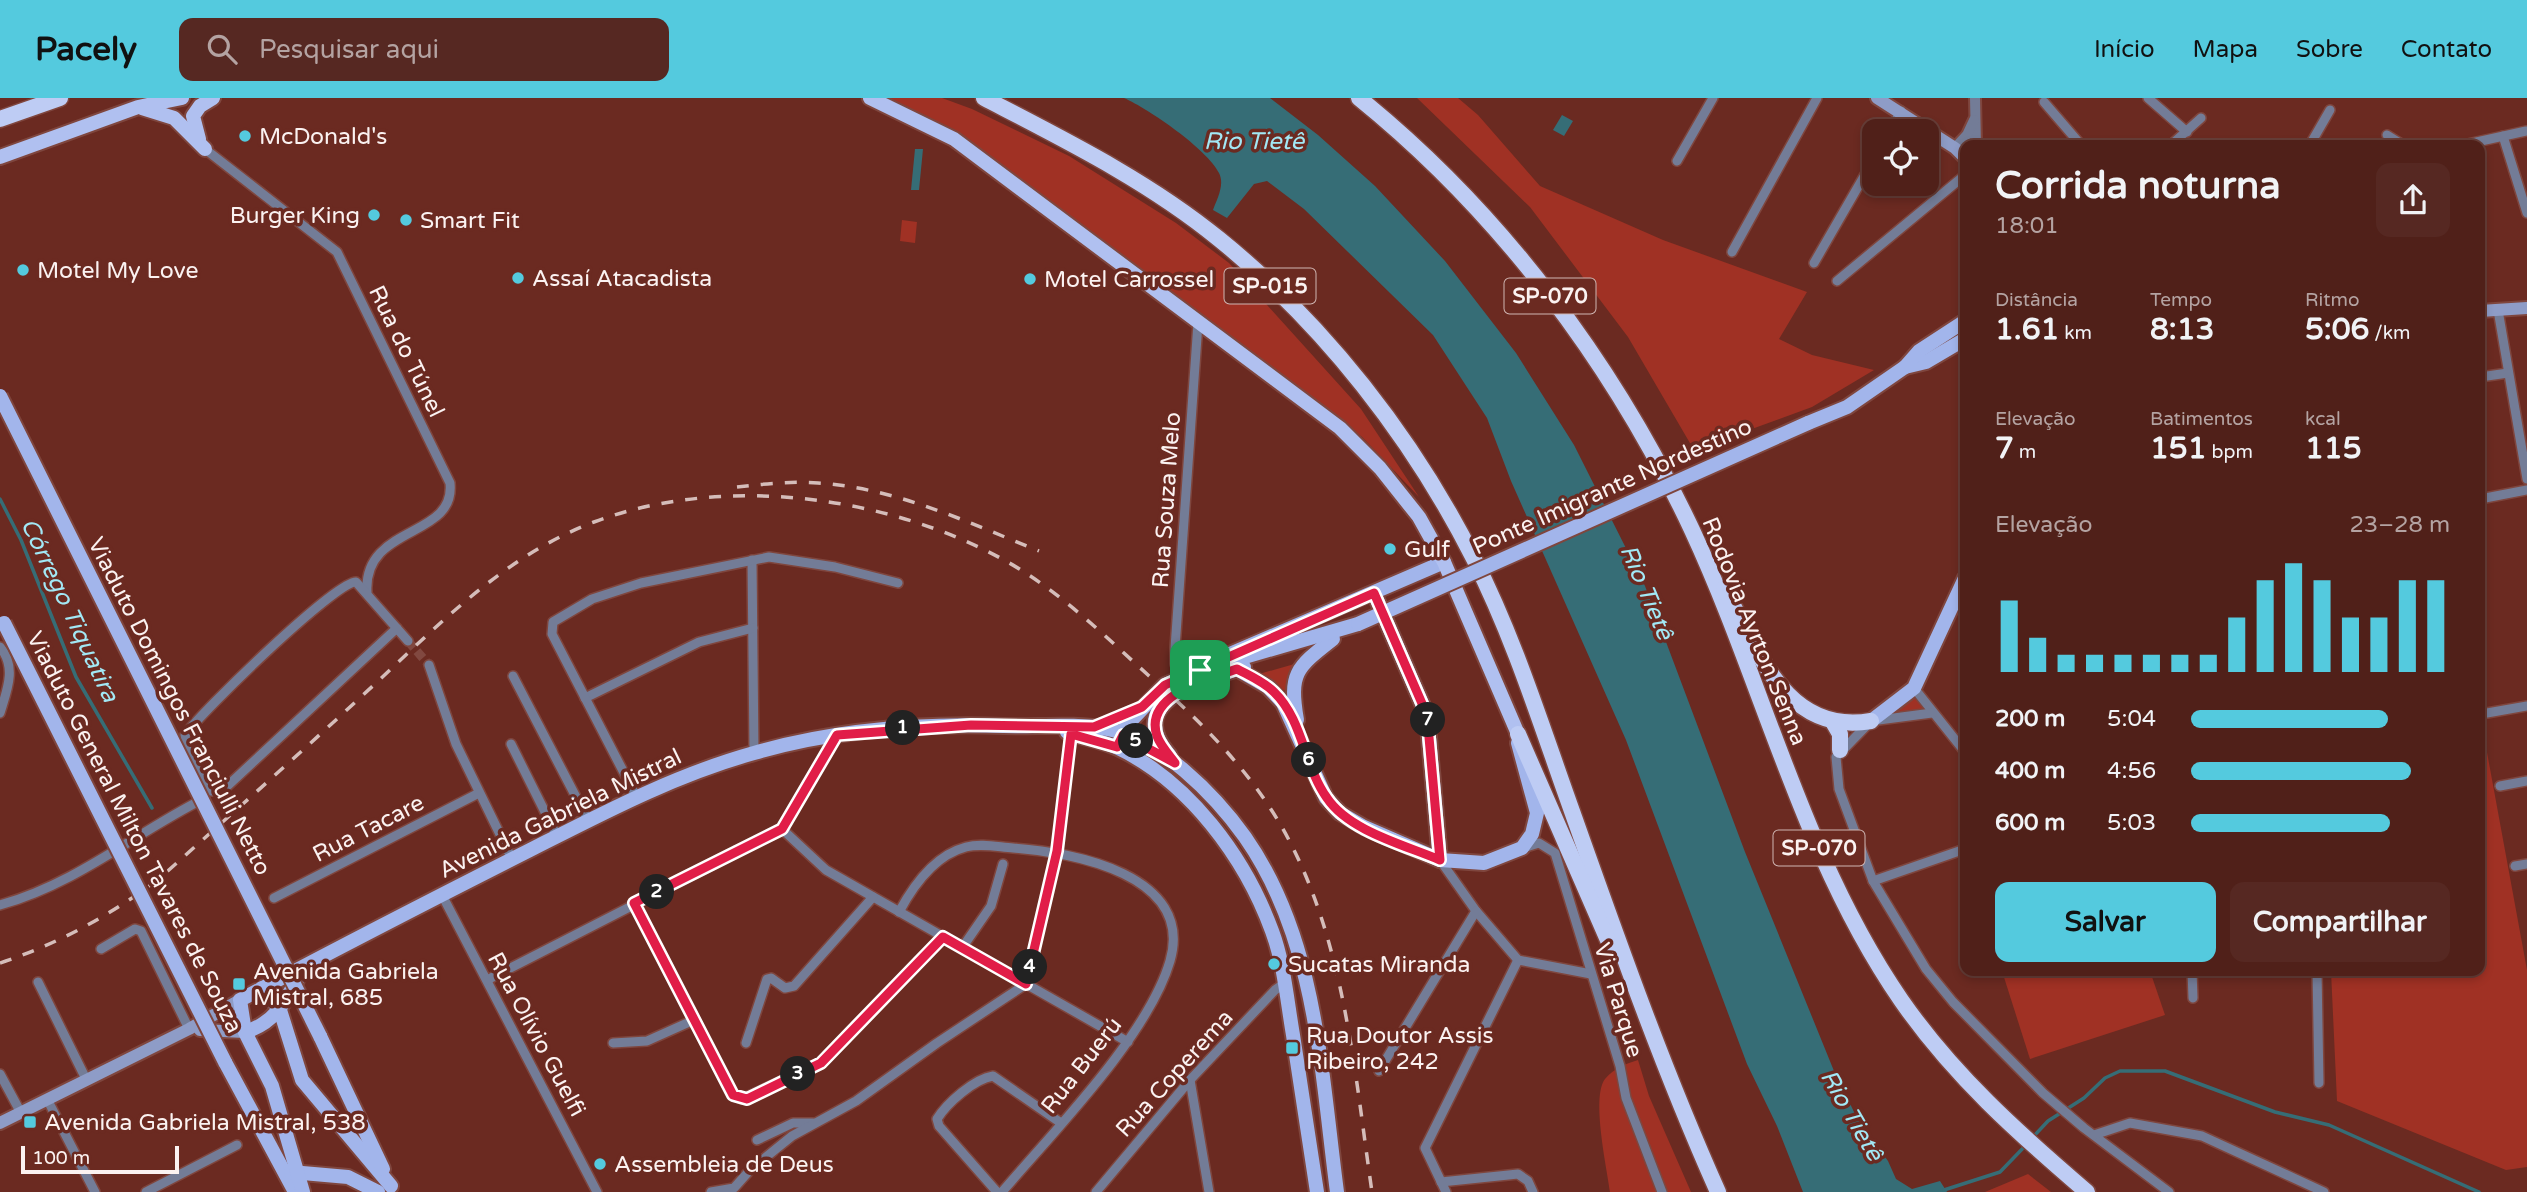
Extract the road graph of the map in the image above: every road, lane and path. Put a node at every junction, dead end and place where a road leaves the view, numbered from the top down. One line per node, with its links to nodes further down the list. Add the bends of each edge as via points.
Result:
1 (60, 98): 18 (highway)
2 (182, 98): 13 (highway)
3 (213, 98): 33 (highway, via 197,109 192,120)
4 (870, 98): 46 (highway, via 954,139)
5 (984, 98): 131 (highway, SP-015, via 1088,151 1182,210 1296,310 1371,395 1435,489 1474,559 1525,678)
6 (1359, 98): 57 (highway, Rodovia Ayrton Senna / SP-070, via 1476,206 1545,289 1604,373)
7 (1713, 98): 36 (street)
8 (1817, 98): 40 (street)
9 (1877, 98): 15 (main road)
10 (1975, 98): 16 (street)
11 (2148, 98): 21 (street)
12 (2044, 102): 26 (street)
13 (138, 107): 33 (highway, via 169,115); 35 (highway)
14 (2330, 110): 28 (street)
15 (1901, 111): 19 (street); 32 (main road)
16 (1975, 117): 24 (street); 25 (street)
17 (2201, 118): 21 (street)
18 (0, 119)
19 (1897, 119)
20 (2526, 131): 23 (street)
21 (2187, 132): 27 (street)
22 (2387, 135): 29 (street)
23 (2503, 136): 30 (street); 39 (street)
24 (1962, 140)
25 (1976, 140)
26 (2077, 140)
27 (2177, 140)
28 (2313, 140)
29 (2395, 140)
30 (2485, 140)
31 (1960, 142): 32 (street)
32 (1955, 148): 34 (main road)
33 (205, 149): 62 (street, Rua do Túnel, via 337,252 450,483 451,496 438,516 374,557 366,577)
34 (1960, 154)
35 (0, 156)
36 (1677, 160)
37 (1960, 178): 42 (street)
38 (1862, 180): 41 (street)
39 (2527, 213)
40 (1732, 252)
41 (1814, 263)
42 (1837, 281)
43 (2527, 308): 44 (main road)
44 (2498, 310): 45 (main road); 50 (street)
45 (2485, 311)
46 (1198, 323): 59 (highway, via 1340,428 1419,517); 75 (street, Rua Souza Melo, via 1175,648)
47 (1960, 324): 49 (main road, via 1919,351)
48 (1960, 342): 49 (main road, via 1926,362)
49 (1905, 367): 65 (main road, Ponte Imigrante Nordestino, bridge, via 1847,407)
50 (2508, 373): 51 (street); 53 (street)
51 (2485, 376)
52 (0, 396): 161 (main road, Viaduto Domingos Franciulli Netto, bridge, via 320,1036)
53 (2524, 440): 54 (street)
54 (2527, 479)
55 (2527, 490): 56 (street)
56 (2485, 498)
57 (1692, 531): 84 (highway, via 1768,673 1792,698); 178 (highway, Rodovia Ayrton Senna / SP-070, via 1817,844 1899,997 1963,1080)
58 (752, 560): 60 (street, via 780,558 835,566); 67 (street); 77 (street, via 605,594 553,622 552,634)
59 (1444, 562): 63 (main road); 87 (highway)
60 (898, 583)
61 (1960, 589): 76 (main road)
62 (367, 592): 66 (street); 98 (street, via 352,581 326,599 226,690 185,735 188,753 210,791)
63 (1374, 593): 73 (main road); 108 (main road, via 1427,715)
64 (2, 619): 159 (main road, Viaduto General Milton Tavares de Souza, bridge, via 225,1062)
65 (1358, 624): 68 (main road); 73 (main road)
66 (397, 628): 69 (street); 98 (street)
67 (752, 628): 77 (street, via 699,642); 94 (street)
68 (1333, 639): 72 (main road); 89 (main road, via 1294,679)
69 (408, 641)
70 (0, 647): 80 (street, via 11,673)
71 (429, 665): 99 (street, via 456,744)
72 (1237, 669): 89 (main road, via 1276,694); 95 (main road, via 1182,688 1162,709 1157,737)
73 (1200, 670): 75 (main road)
74 (513, 676): 101 (street)
75 (1180, 678): 79 (main road, via 1165,685)
76 (1914, 688): 81 (street); 83 (main road)
77 (585, 698): 100 (street)
78 (2527, 706): 82 (street)
79 (1142, 707): 85 (main road); 90 (main road)
80 (0, 713)
81 (1931, 713): 83 (street); 92 (street)
82 (2487, 713)
83 (1871, 720): 84 (highway); 93 (street)
84 (1833, 722): 93 (highway, via 1840,734)
85 (1094, 727): 86 (main road, Avenida Gabriela Mistral); 90 (main road, Avenida Gabriela Mistral)
86 (1072, 730): 88 (main road, Avenida Gabriela Mistral, via 971,725); 90 (main road, Avenida Gabriela Mistral); 105 (street)
87 (1518, 734): 104 (main road, via 1519,754 1537,813 1536,825); 131 (highway, via 1616,960)
88 (837, 735): 94 (main road, Avenida Gabriela Mistral); 102 (street)
89 (1300, 735): 108 (main road, via 1326,798 1340,813)
90 (1120, 741): 95 (main road); 121 (main road, via 1210,822)
91 (510, 744): 103 (street)
92 (1960, 746)
93 (1840, 750): 112 (street, via 1836,777)
94 (754, 753): 100 (main road, Avenida Gabriela Mistral)
95 (1175, 763): 120 (main road, via 1220,805 1246,838)
96 (2527, 781): 97 (street)
97 (2501, 786)
98 (219, 792): 117 (street, via 173,814 97,864)
99 (479, 793): 107 (street); 115 (street, Rua Tacare)
100 (636, 796): 101 (main road, Avenida Gabriela Mistral)
101 (588, 820): 103 (main road, Avenida Gabriela Mistral)
102 (782, 829): 114 (street, via 826,870); 116 (street)
103 (557, 836): 107 (main road, Avenida Gabriela Mistral)
104 (1522, 848): 108 (main road, via 1484,863); 127 (street, Via Parque, via 1539,844 1555,853)
105 (1057, 851): 119 (street, Rua Buerú, via 983,846 955,851 913,886); 135 (street); 143 (street, Rua Buerú, via 1128,875 1148,890 1172,924 1170,961)
106 (1960, 851): 112 (street)
107 (512, 859): 113 (main road, Avenida Gabriela Mistral)
108 (1440, 860): 118 (street)
109 (2527, 863): 111 (street)
110 (1003, 864): 123 (street, via 991,905)
111 (2515, 866)
112 (1873, 881): 156 (street, via 1926,969 1953,1002 2043,1093)
113 (442, 895): 126 (main road, Avenida Gabriela Mistral); 130 (street, Rua Olívio Guelfi)
114 (873, 897): 119 (street); 145 (street, via 794,986 785,988 767,979)
115 (274, 898)
116 (634, 903): 130 (street); 140 (street)
117 (0, 905)
118 (1476, 911): 125 (street); 146 (street)
119 (899, 912): 122 (street)
120 (1292, 925): 121 (main road); 133 (main road)
121 (1272, 931): 134 (main road)
122 (943, 937): 123 (street); 140 (street, via 821,1063 747,1099 733,1095)
123 (962, 948): 135 (street)
124 (101, 949): 141 (street, via 135,929 141,931)
125 (1518, 960): 127 (street); 160 (street, via 1425,1148)
126 (305, 966): 136 (main road, Avenida Gabriela Mistral); 139 (main road)
127 (1591, 974): 176 (street, Via Parque, via 1626,1098)
128 (2192, 976): 137 (street)
129 (2317, 976): 150 (street)
130 (486, 979): 166 (street, Rua Olívio Guelfi)
131 (1634, 981): 177 (highway, via 1676,1097)
132 (38, 982): 148 (street)
133 (1307, 982): 134 (main road); 173 (main road)
134 (1285, 983): 149 (street, Rua Coperema); 172 (main road)
135 (1026, 984): 143 (street); 154 (street, via 856,1101)
136 (262, 988): 138 (main road, Avenida Gabriela Mistral); 139 (main road)
137 (2193, 998)
138 (240, 1000): 141 (main road, Avenida Gabriela Mistral); 142 (main road)
139 (280, 1010): 142 (main road, via 268,1022); 161 (main road, via 302,1080)
140 (694, 1020): 144 (street, via 647,1041)
141 (189, 1029): 142 (main road, Avenida Gabriela Mistral); 148 (main road, Avenida Gabriela Mistral)
142 (245, 1032): 159 (main road, via 272,1086)
143 (1128, 1042): 155 (street, Rua Buerú)
144 (613, 1043)
145 (746, 1043)
146 (1379, 1071)
147 (0, 1074): 152 (street)
148 (86, 1079): 151 (main road, Avenida Gabriela Mistral)
149 (1190, 1080): 170 (street, Rua Coperema); 171 (street)
150 (2319, 1083)
151 (47, 1099): 152 (main road, Avenida Gabriela Mistral); 163 (street)
152 (21, 1113): 153 (main road, Avenida Gabriela Mistral)
153 (0, 1123)
154 (813, 1123): 157 (street, via 793,1123); 167 (street, via 750,1170 734,1188)
155 (1061, 1123): 168 (street, via 993,1076 973,1085 941,1112 939,1125); 169 (street, Rua Buerú)
156 (2094, 1135): 179 (street); 180 (street, via 2130,1123 2202,1136)
157 (757, 1140)
158 (237, 1145): 162 (street)
159 (291, 1171): 161 (main road, via 328,1173); 164 (main road); 165 (main road)
160 (1441, 1182): 174 (street); 175 (street, via 1518,1174)
161 (388, 1190)
162 (150, 1191)
163 (95, 1192)
164 (295, 1192)
165 (303, 1192)
166 (597, 1192)
167 (711, 1192)
168 (997, 1192)
169 (1002, 1192)
170 (1096, 1192)
171 (1209, 1192)
172 (1317, 1192)
173 (1337, 1192)
174 (1446, 1192)
175 (1533, 1192)
176 (1662, 1192)
177 (1718, 1192)
178 (2087, 1192)
179 (2169, 1192)
180 (2324, 1192)

